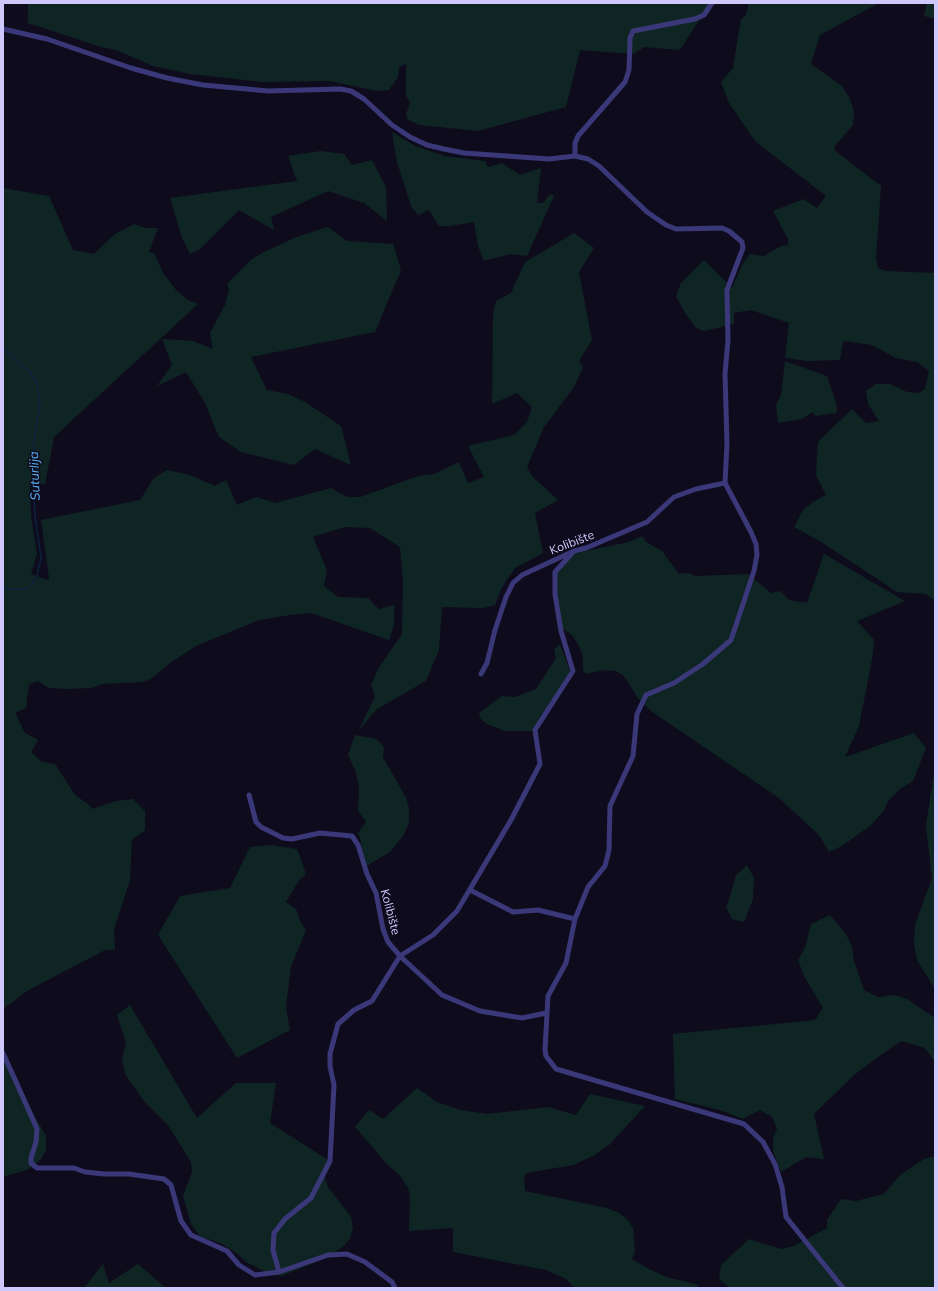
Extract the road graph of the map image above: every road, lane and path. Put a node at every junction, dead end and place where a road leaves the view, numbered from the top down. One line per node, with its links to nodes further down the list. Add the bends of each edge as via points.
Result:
1 (712, 3): 3 (street, via 704,15 695,19 634,32 630,38 629,70 624,82 578,136)
2 (3, 29): 3 (street, via 47,38 131,68 203,85 268,91 351,91 410,137 444,150 549,159)
3 (575, 156): 4 (street, via 588,159 599,166 647,212 666,225 676,229 722,228 742,242 727,290)
4 (725, 483): 5 (street, Kolibište, via 674,496 646,522); 9 (street, via 751,532 757,555 731,640 703,664 674,683 652,691 643,698 636,714 633,756 610,806 609,850 605,866 588,887)
5 (574, 551): 6 (street, Kolibište, via 522,575 513,583); 8 (street, via 555,572 555,594 561,631 573,671 536,730 540,764)
6 (481, 674)
7 (249, 795): 10 (street, Kolibište, via 256,822 283,838 292,839 320,833 352,836 358,845 376,893 388,942)
8 (470, 890): 9 (street, via 513,912 538,910); 10 (street, via 457,911 444,925)
9 (575, 919): 11 (street, via 566,962 548,996)
10 (400, 956): 11 (street, Kolibište, via 442,995 480,1010 522,1018); 13 (street, via 372,1000 354,1010 338,1024 330,1054 334,1085 330,1161 311,1198 285,1219 274,1233 274,1250)
11 (546, 1013): 15 (street, via 546,1056 556,1068 744,1124 763,1142 775,1164 782,1187 786,1217)
12 (3, 1053): 13 (street, via 37,1129 36,1142 30,1158 31,1163 37,1168 74,1168 97,1173 164,1179 170,1185 182,1221 191,1236 227,1251 239,1265 255,1275)
13 (279, 1272): 14 (street, via 328,1255 347,1254 365,1262 392,1282)
14 (395, 1288)
15 (843, 1288)

